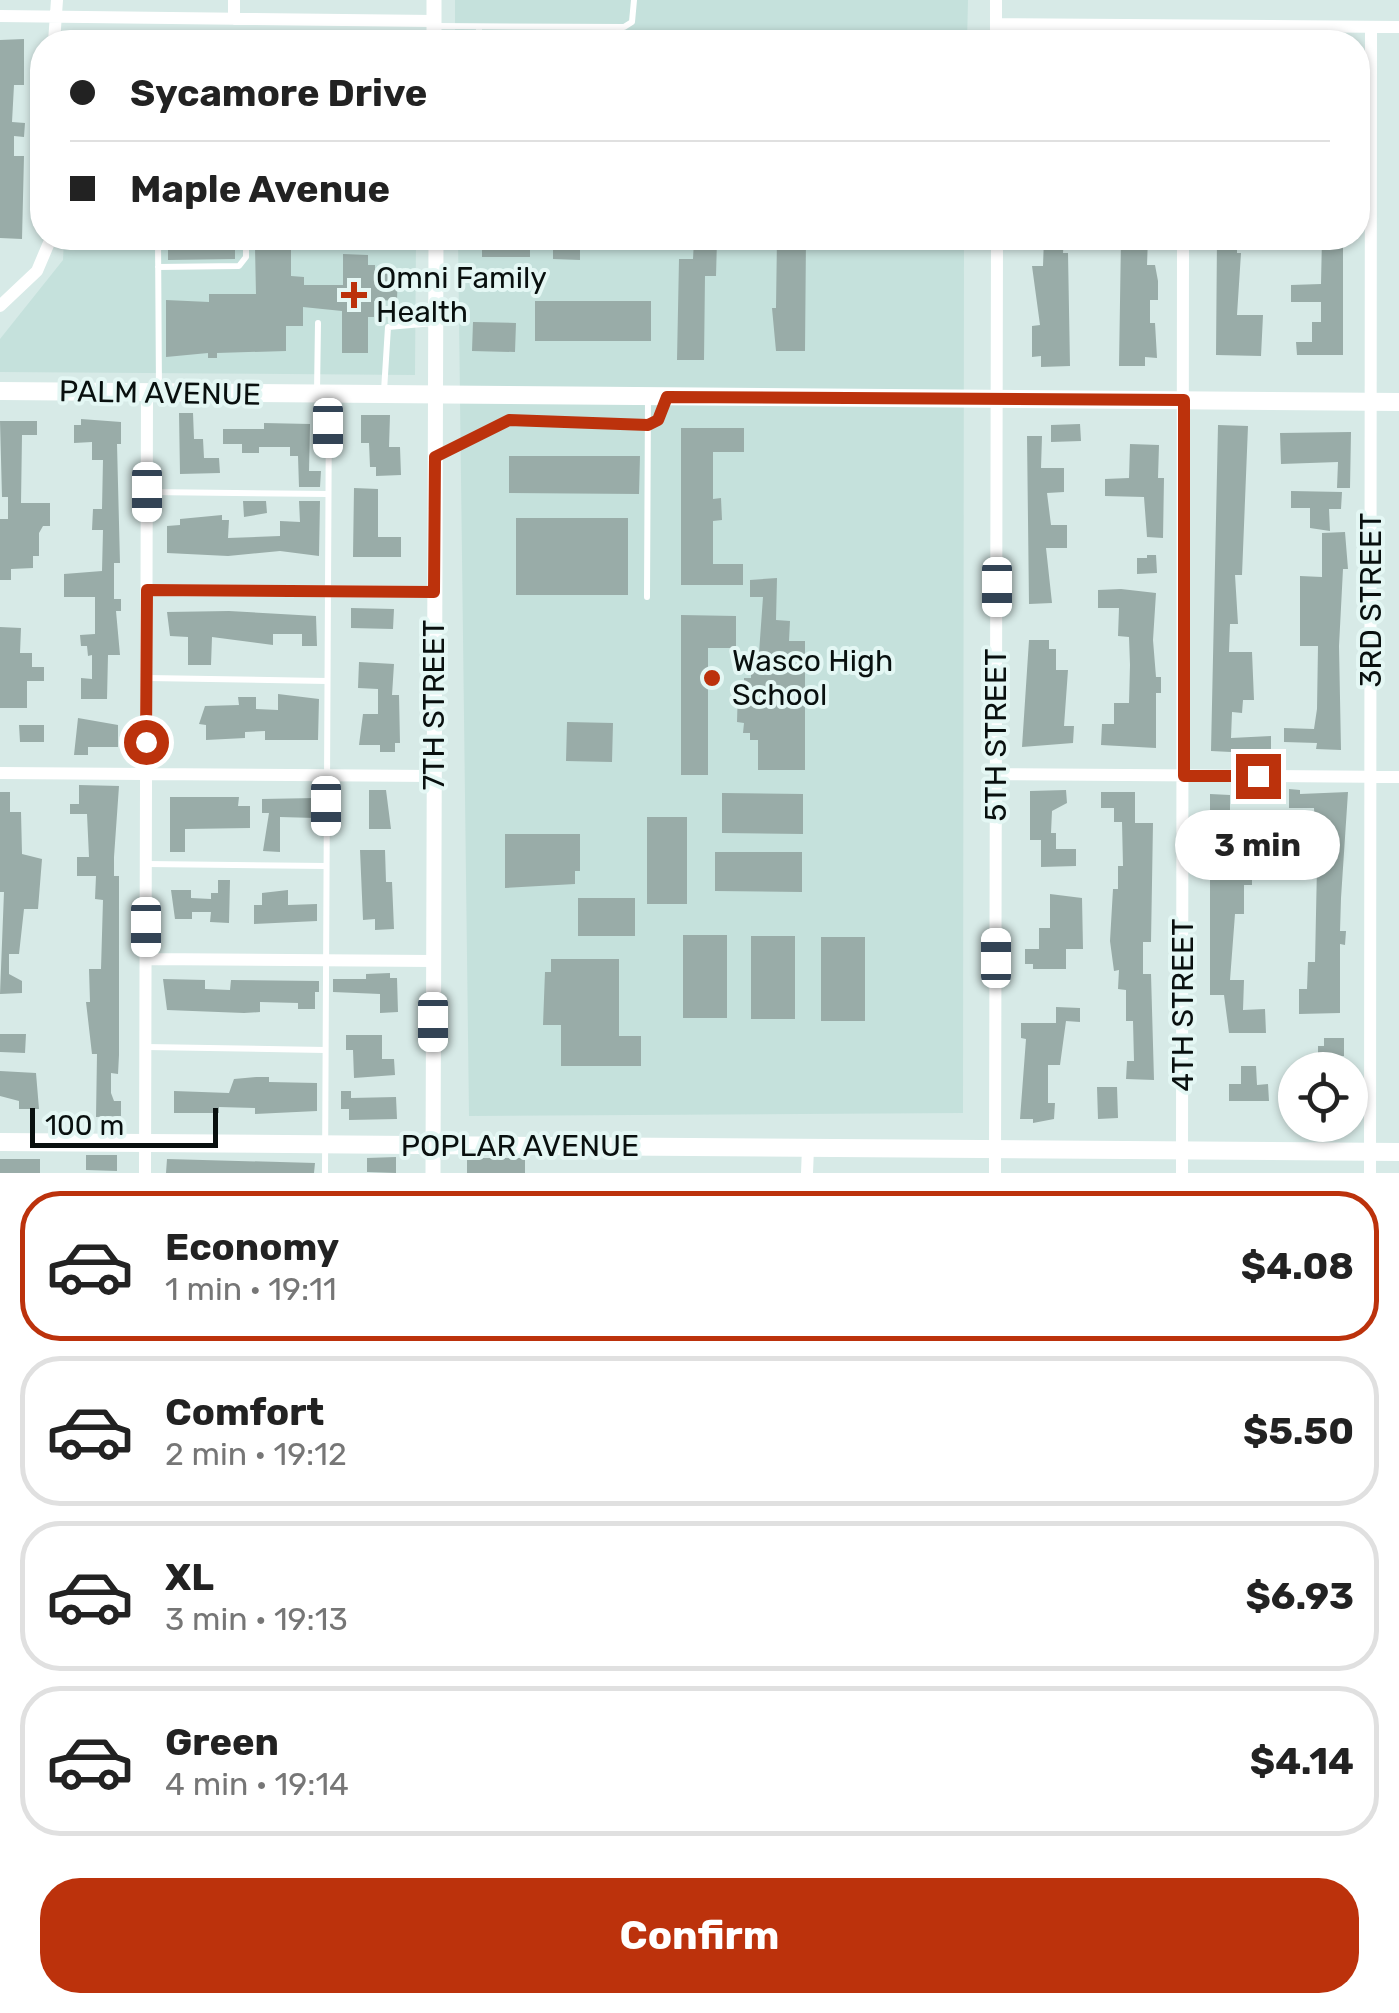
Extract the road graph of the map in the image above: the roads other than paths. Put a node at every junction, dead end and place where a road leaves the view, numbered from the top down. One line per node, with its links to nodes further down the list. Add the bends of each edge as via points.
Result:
1 (234, 0): 7 (street)
2 (434, 0): 13 (street)
3 (634, 0): 9 (lane, via 632,22 624,27)
4 (996, 0): 8 (street)
5 (57, 8): 6 (street); 7 (street)
6 (0, 16)
7 (234, 19): 13 (street)
8 (996, 24): 10 (street); 15 (street)
9 (479, 26): 13 (lane); 14 (lane)
10 (1183, 26): 11 (street); 16 (street)
11 (1370, 27): 12 (street); 35 (street, 3RD STREET)
12 (1399, 27)
13 (434, 30)
14 (479, 30)
15 (996, 30)
16 (1183, 30)
17 (45, 250): 24 (street, via 37,272)
18 (158, 250): 23 (lane)
19 (246, 250): 23 (lane, via 239,266)
20 (436, 250): 26 (street, 7TH STREET)
21 (996, 250): 33 (street, 5TH STREET)
22 (1183, 250): 34 (street, 4TH STREET)
23 (158, 267): 28 (lane)
24 (0, 306)
25 (318, 323): 29 (lane)
26 (436, 323): 30 (lane, via 388,327); 31 (street, 7TH STREET)
27 (0, 391): 28 (main road, PALM AVENUE)
28 (153, 394): 29 (main road, PALM AVENUE); 39 (street)
29 (323, 395): 30 (main road, PALM AVENUE); 40 (lane)
30 (384, 395): 31 (main road, PALM AVENUE)
31 (435, 396): 32 (main road, PALM AVENUE); 38 (street, 7TH STREET)
32 (658, 397): 33 (main road, PALM AVENUE); 37 (lane); 37 (lane, via 658,420)
33 (997, 400): 34 (main road, PALM AVENUE); 49 (street, 5TH STREET)
34 (1184, 400): 35 (main road, PALM AVENUE); 52 (street, 4TH STREET)
35 (1372, 402): 36 (main road, PALM AVENUE); 53 (street, 3RD STREET)
36 (1399, 402)
37 (648, 425): 38 (lane, via 509,420); 44 (lane)
38 (435, 457): 43 (street, 7TH STREET)
39 (147, 492): 40 (lane); 41 (street)
40 (328, 494): 42 (lane)
41 (147, 590): 42 (street); 45 (street)
42 (327, 591): 43 (street); 46 (lane)
43 (434, 592): 51 (street, 7TH STREET)
44 (647, 597)
45 (147, 678): 46 (lane); 48 (street)
46 (327, 681): 50 (lane)
47 (0, 773): 48 (street)
48 (146, 774): 50 (street); 55 (street)
49 (996, 774): 52 (street); 67 (street, 5TH STREET)
50 (326, 776): 51 (street); 56 (lane)
51 (434, 776): 59 (street, 7TH STREET)
52 (1184, 776): 53 (street); 68 (street, 4TH STREET)
53 (1371, 777): 54 (street); 69 (street, 3RD STREET)
54 (1399, 777)
55 (146, 864): 56 (lane); 57 (street)
56 (326, 866): 58 (lane)
57 (146, 958): 58 (street); 60 (street)
58 (326, 960): 59 (street); 61 (lane)
59 (433, 960): 65 (street, 7TH STREET)
60 (146, 1048): 61 (lane); 63 (street)
61 (325, 1050): 64 (lane)
62 (0, 1142): 63 (main road, POPLAR AVENUE)
63 (145, 1143): 64 (main road, POPLAR AVENUE); 71 (street)
64 (325, 1144): 65 (main road, POPLAR AVENUE); 72 (lane)
65 (432, 1145): 66 (main road, POPLAR AVENUE); 73 (street, 7TH STREET)
66 (808, 1148): 67 (main road, POPLAR AVENUE); 74 (street)
67 (995, 1149): 68 (main road, POPLAR AVENUE); 75 (street, 5TH STREET)
68 (1182, 1150): 69 (main road, POPLAR AVENUE); 76 (street, 4TH STREET)
69 (1370, 1152): 70 (main road, POPLAR AVENUE); 77 (street, 3RD STREET)
70 (1399, 1152)
71 (145, 1173)
72 (325, 1173)
73 (432, 1173)
74 (808, 1173)
75 (995, 1173)
76 (1182, 1173)
77 (1370, 1173)

